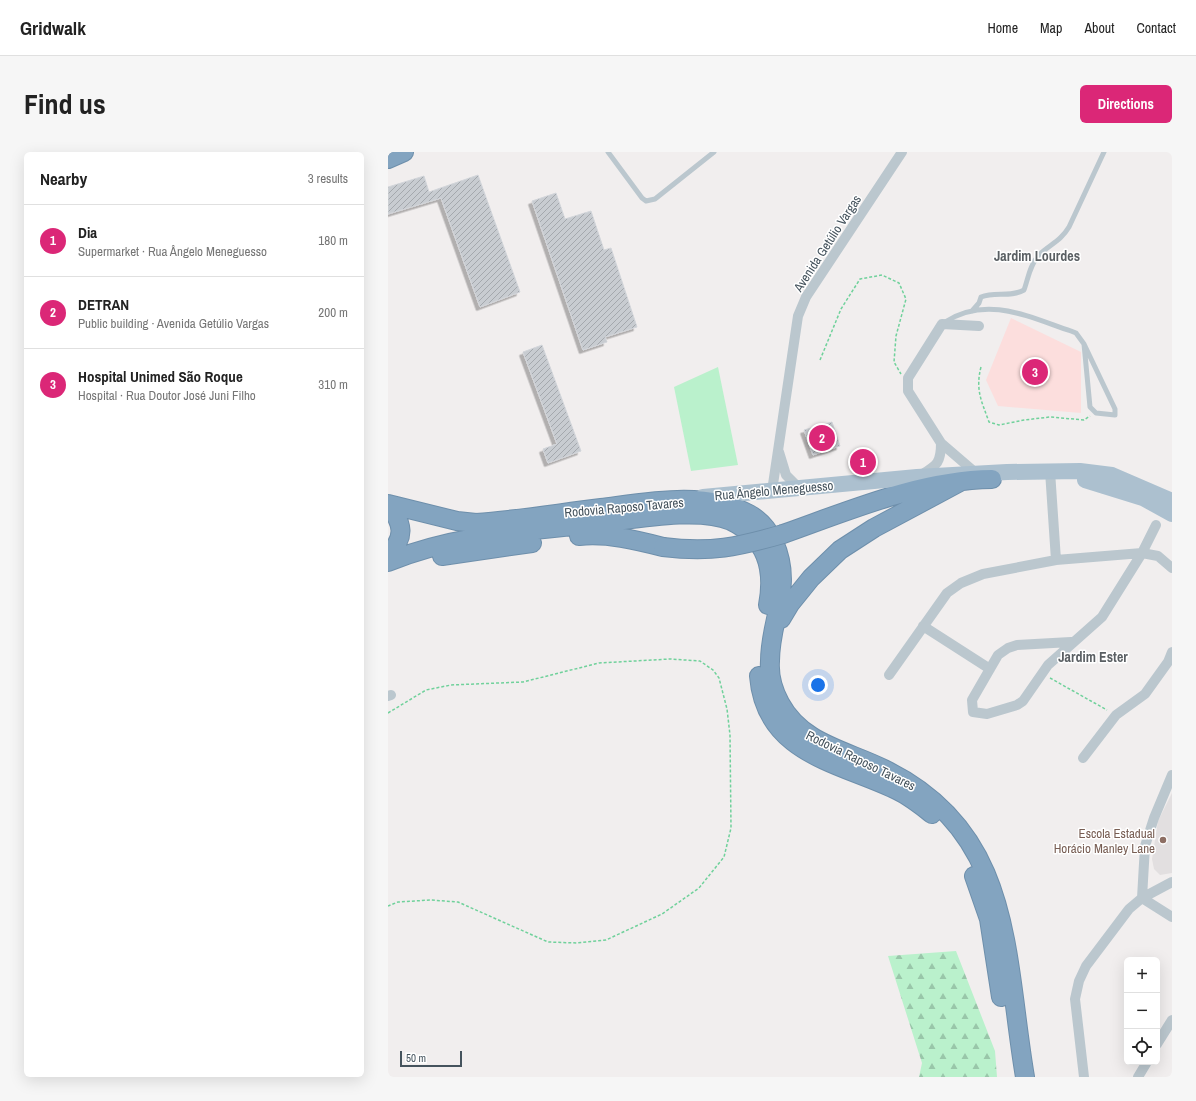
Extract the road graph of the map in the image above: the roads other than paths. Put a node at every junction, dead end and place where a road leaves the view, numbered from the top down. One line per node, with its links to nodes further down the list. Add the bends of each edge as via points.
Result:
1 (404, 152): 6 (highway)
2 (608, 152): 3 (lane, via 642,198 650,201 656,199)
3 (714, 152)
4 (902, 152): 12 (street, Avenida Getúlio Vargas, via 806,297 798,316)
5 (1104, 152): 7 (lane, via 1069,227 1062,238 1037,256 1024,290 1016,294 988,294 981,297)
6 (388, 159)
7 (972, 311): 8 (lane); 10 (lane, via 995,308 1009,311 1076,333)
8 (942, 324): 9 (street); 11 (street, via 908,378 908,386 916,404)
9 (979, 326)
10 (1084, 344): 10 (lane, via 1090,407 1094,412 1112,416 1116,413)
11 (941, 443): 14 (street); 15 (street, via 941,456 938,462)
12 (778, 450): 17 (street, Avenida Getúlio Vargas, via 786,475); 18 (street, Avenida Getúlio Vargas)
13 (1051, 474): 14 (main road); 19 (main road, via 1080,471 1112,475); 22 (main road, via 1109,486 1143,498); 26 (street)
14 (992, 475): 15 (main road, Rua Ângelo Meneguesso); 16 (highway)
15 (917, 477): 17 (main road, Rua Ângelo Meneguesso)
16 (960, 482): 27 (highway, bridge, via 943,483 898,494 783,534 734,548 709,550 663,547 597,535); 30 (highway, via 874,528 840,550 811,578 790,604)
17 (799, 488): 18 (main road, Rua Ângelo Meneguesso)
18 (772, 491): 20 (main road, Rua Ângelo Meneguesso)
19 (1172, 501)
20 (655, 502): 21 (highway, Rodovia Raposo Tavares, via 476,523 457,522); 30 (highway, Rodovia Raposo Tavares, via 695,501 724,505 749,514 770,532 778,551 782,577)
21 (388, 504): 25 (highway, via 397,516 401,532 395,548)
22 (1172, 514)
23 (1156, 525): 24 (street)
24 (1142, 553): 26 (street); 28 (street, via 1158,556); 31 (street, via 1102,617)
25 (388, 555)
26 (1056, 560): 29 (street, via 983,574 961,584 946,593)
27 (388, 562): 45 (highway, Rodovia Raposo Tavares, via 438,545 480,536 649,517 715,516 730,521 755,537 764,550 769,566 770,596 759,669 765,704 775,722 803,750 820,760 893,788 914,800 938,820 966,857 979,886 988,919)
28 (1172, 568)
29 (923, 626): 34 (street); 35 (street)
30 (774, 634): 46 (highway, Rodovia Raposo Tavares, via 770,655 771,677 780,705 791,720 803,732 819,742 882,768 917,786 951,816 976,852 997,902 1005,934)
31 (1071, 642): 34 (street, via 1017,645 1008,648 998,656); 34 (street, via 1041,673 1017,705 987,714 977,714 973,712 972,700)
32 (1172, 652): 33 (street)
33 (1170, 664): 36 (street, via 1145,694 1116,715)
34 (990, 670)
35 (889, 676)
36 (1083, 758)
37 (1172, 775): 39 (street, via 1145,846)
38 (1172, 882): 39 (street)
39 (1142, 898): 40 (street); 47 (street, via 1124,916 1086,966 1079,981 1075,999)
40 (1172, 917)
41 (1172, 1020): 42 (street)
42 (1168, 1033): 43 (street)
43 (1160, 1041)
44 (1145, 1065): 48 (street)
45 (1013, 1077)
46 (1025, 1077)
47 (1084, 1077)
48 (1138, 1077)

